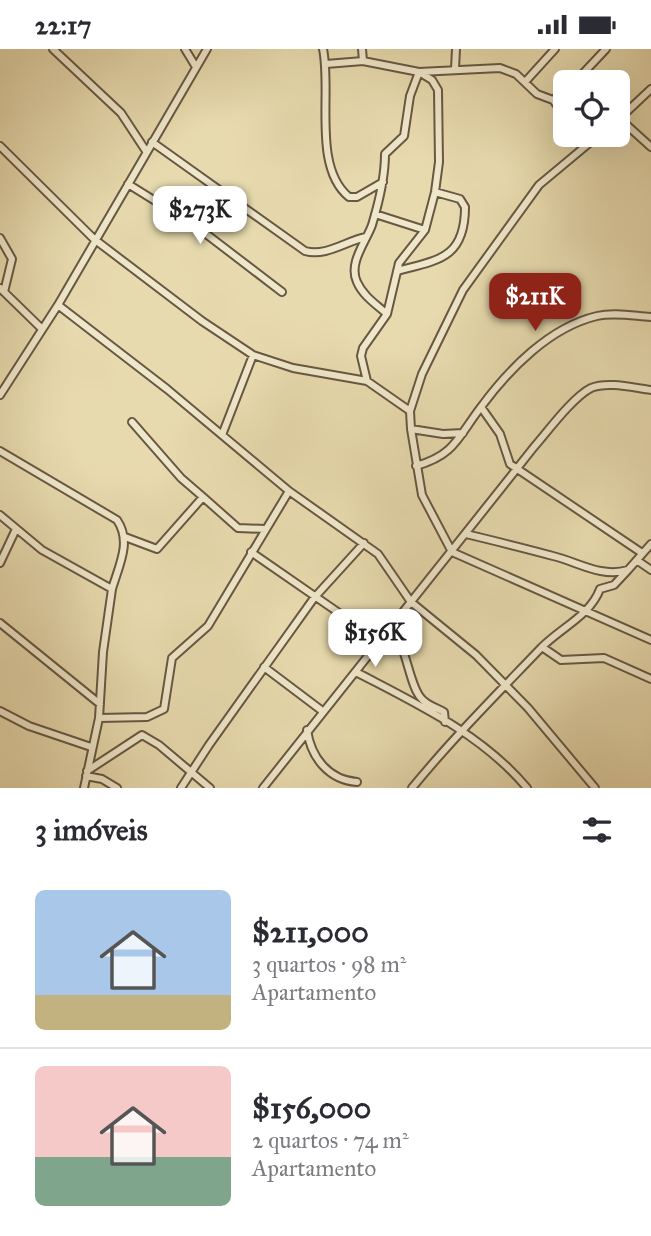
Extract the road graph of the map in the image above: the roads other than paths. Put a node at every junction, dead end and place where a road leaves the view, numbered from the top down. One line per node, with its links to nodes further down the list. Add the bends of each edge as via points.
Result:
1 (53, 49): 24 (street, via 121,113)
2 (185, 49): 11 (street)
3 (207, 49): 11 (street)
4 (323, 49): 10 (street)
5 (362, 49): 9 (street)
6 (456, 49): 12 (street)
7 (555, 49): 15 (street)
8 (607, 49): 13 (street)
9 (363, 61): 10 (street); 14 (street)
10 (326, 64): 27 (street, via 330,163 342,192 349,197)
11 (197, 67): 20 (street)
12 (455, 69): 14 (street); 15 (street, via 500,68)
13 (587, 70)
14 (419, 72): 25 (street, via 404,136 384,154); 28 (street, via 438,90)
15 (525, 82): 17 (street, via 537,94)
16 (651, 89): 18 (street)
17 (553, 100)
18 (630, 109)
19 (630, 129): 23 (street)
20 (152, 142): 24 (street); 32 (street, via 309,253)
21 (0, 146): 34 (street)
22 (585, 147): 47 (street, via 539,185 463,290 422,374)
23 (651, 147)
24 (146, 151): 26 (street)
25 (383, 182): 27 (street); 29 (street)
26 (128, 184): 34 (street); 37 (street, via 197,227)
27 (371, 189): 29 (street)
28 (435, 192): 31 (street); 35 (street, via 460,199 465,207 461,239 447,257)
29 (379, 193): 30 (street)
30 (375, 214): 31 (street); 32 (street)
31 (425, 230): 35 (street)
32 (366, 237): 39 (street, via 356,282)
33 (0, 238): 36 (street, via 12,259)
34 (94, 239): 38 (street); 42 (street)
35 (397, 271): 39 (street)
36 (2, 290): 41 (street)
37 (282, 292)
38 (58, 305): 41 (street); 51 (street)
39 (387, 314): 43 (street, via 363,348)
40 (651, 317): 46 (street, via 598,316 557,332 510,373)
41 (41, 328): 45 (street)
42 (253, 355): 43 (street, via 293,368); 51 (street)
43 (367, 381): 47 (street)
44 (651, 390): 54 (street, via 607,385 591,388)
45 (0, 395)
46 (481, 407): 50 (street); 54 (street, via 499,434 510,464)
47 (410, 411): 49 (street)
48 (132, 422): 56 (street)
49 (411, 429): 50 (street); 53 (street)
50 (463, 433): 53 (street, via 438,460)
51 (222, 435): 55 (street)
52 (0, 451): 61 (street, via 117,520)
53 (416, 466): 65 (street, via 422,495)
54 (519, 468): 60 (street); 66 (street)
55 (289, 491): 59 (street); 62 (street)
56 (203, 497): 59 (street, via 232,525); 61 (street, via 157,549)
57 (0, 515): 58 (street)
58 (16, 529): 68 (street); 71 (street, via 42,550)
59 (265, 529): 64 (street)
60 (466, 534): 65 (street); 69 (street, via 591,569)
61 (125, 537): 71 (street)
62 (364, 543): 72 (street); 73 (street, via 378,554)
63 (651, 544): 66 (street)
64 (251, 552): 72 (street); 86 (street, via 208,626 172,659 164,709 147,717)
65 (452, 552): 73 (street); 74 (street)
66 (642, 553): 67 (street)
67 (638, 561): 69 (street); 70 (street)
68 (0, 563)
69 (628, 570): 74 (street, via 614,585 600,589)
70 (651, 570)
71 (112, 589): 83 (street)
72 (314, 599): 76 (street, via 360,624); 79 (street)
73 (411, 602): 76 (street); 82 (street)
74 (587, 612): 77 (street); 78 (street)
75 (0, 623): 83 (street)
76 (391, 627): 80 (street); 87 (street, via 401,641 417,692 444,712)
77 (651, 640)
78 (542, 647): 81 (street, via 561,660 604,658); 82 (street)
79 (264, 667): 84 (street); 92 (street)
80 (356, 672): 84 (street); 87 (street)
81 (651, 679)
82 (506, 686): 89 (street); 101 (street)
83 (100, 704): 86 (street)
84 (321, 710): 88 (street)
85 (0, 711): 90 (street)
86 (99, 718): 90 (street)
87 (446, 722): 89 (street)
88 (307, 730): 93 (street, via 312,748 327,770 342,781); 98 (street)
89 (463, 732): 99 (street); 100 (street, via 503,760)
90 (90, 747): 91 (street)
91 (87, 773): 92 (street, via 142,735); 94 (street); 95 (street)
92 (191, 773): 96 (street); 97 (street)
93 (357, 782)
94 (84, 788)
95 (117, 788)
96 (181, 788)
97 (210, 788)
98 (263, 788)
99 (412, 788)
100 (527, 788)
101 (595, 788)

